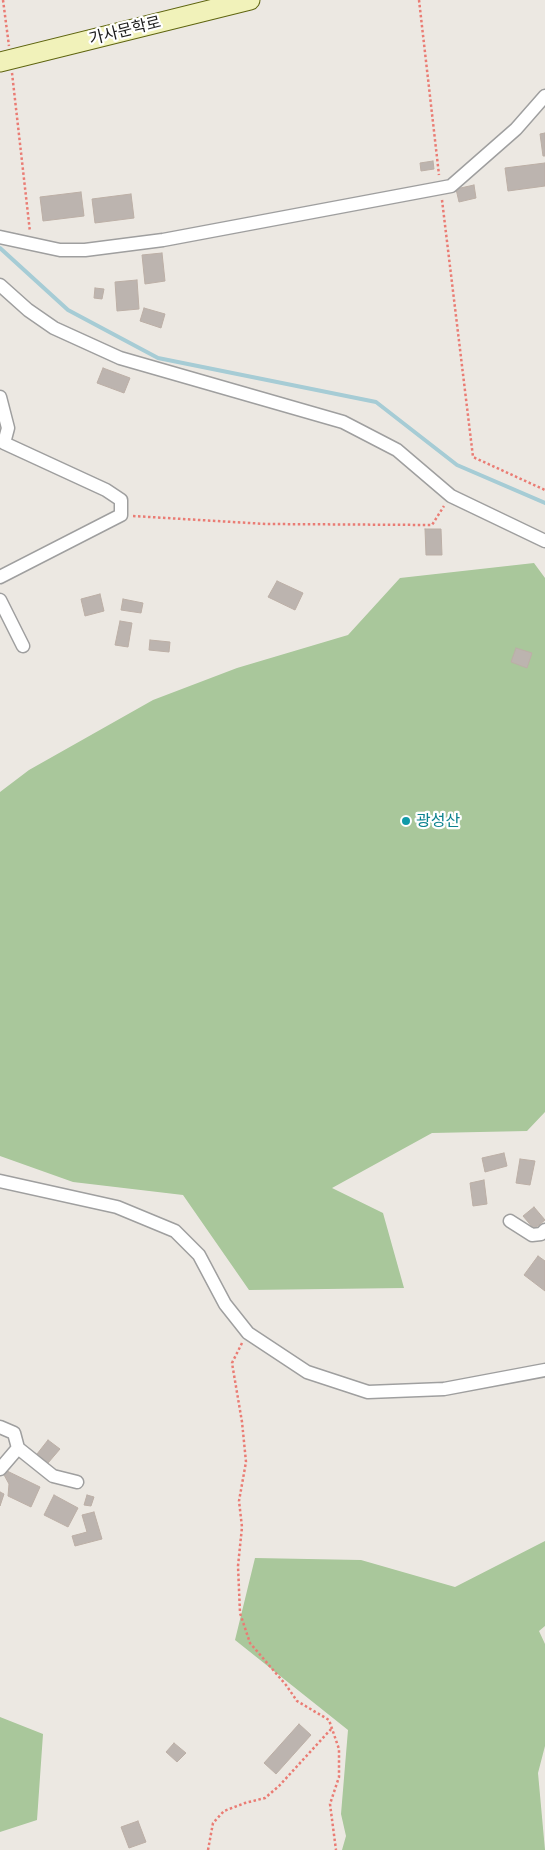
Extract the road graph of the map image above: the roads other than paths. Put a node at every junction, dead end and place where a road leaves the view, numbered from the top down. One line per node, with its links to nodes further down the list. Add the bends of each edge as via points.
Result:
1 (250, 0): 2 (main road, 가사문학로)
2 (5, 61)
3 (545, 96): 4 (street, via 516,129 451,186 163,240 85,250 60,250)
4 (0, 237)
5 (0, 285): 7 (street, via 54,328 110,354 343,422 398,450 451,496)
6 (0, 397): 8 (street, via 8,428 4,443 121,500 121,515)
7 (545, 541)
8 (0, 577)
9 (0, 600): 10 (street)
10 (23, 646)
11 (0, 1181): 14 (street, via 117,1207 175,1231 199,1254 226,1304 248,1333 306,1372 368,1392 444,1389)
12 (510, 1221): 13 (street, via 532,1235)
13 (545, 1230)
14 (545, 1370)
15 (0, 1427): 16 (street, via 14,1433)
16 (18, 1448): 17 (street); 18 (street, via 53,1476)
17 (0, 1468)
18 (78, 1482)

